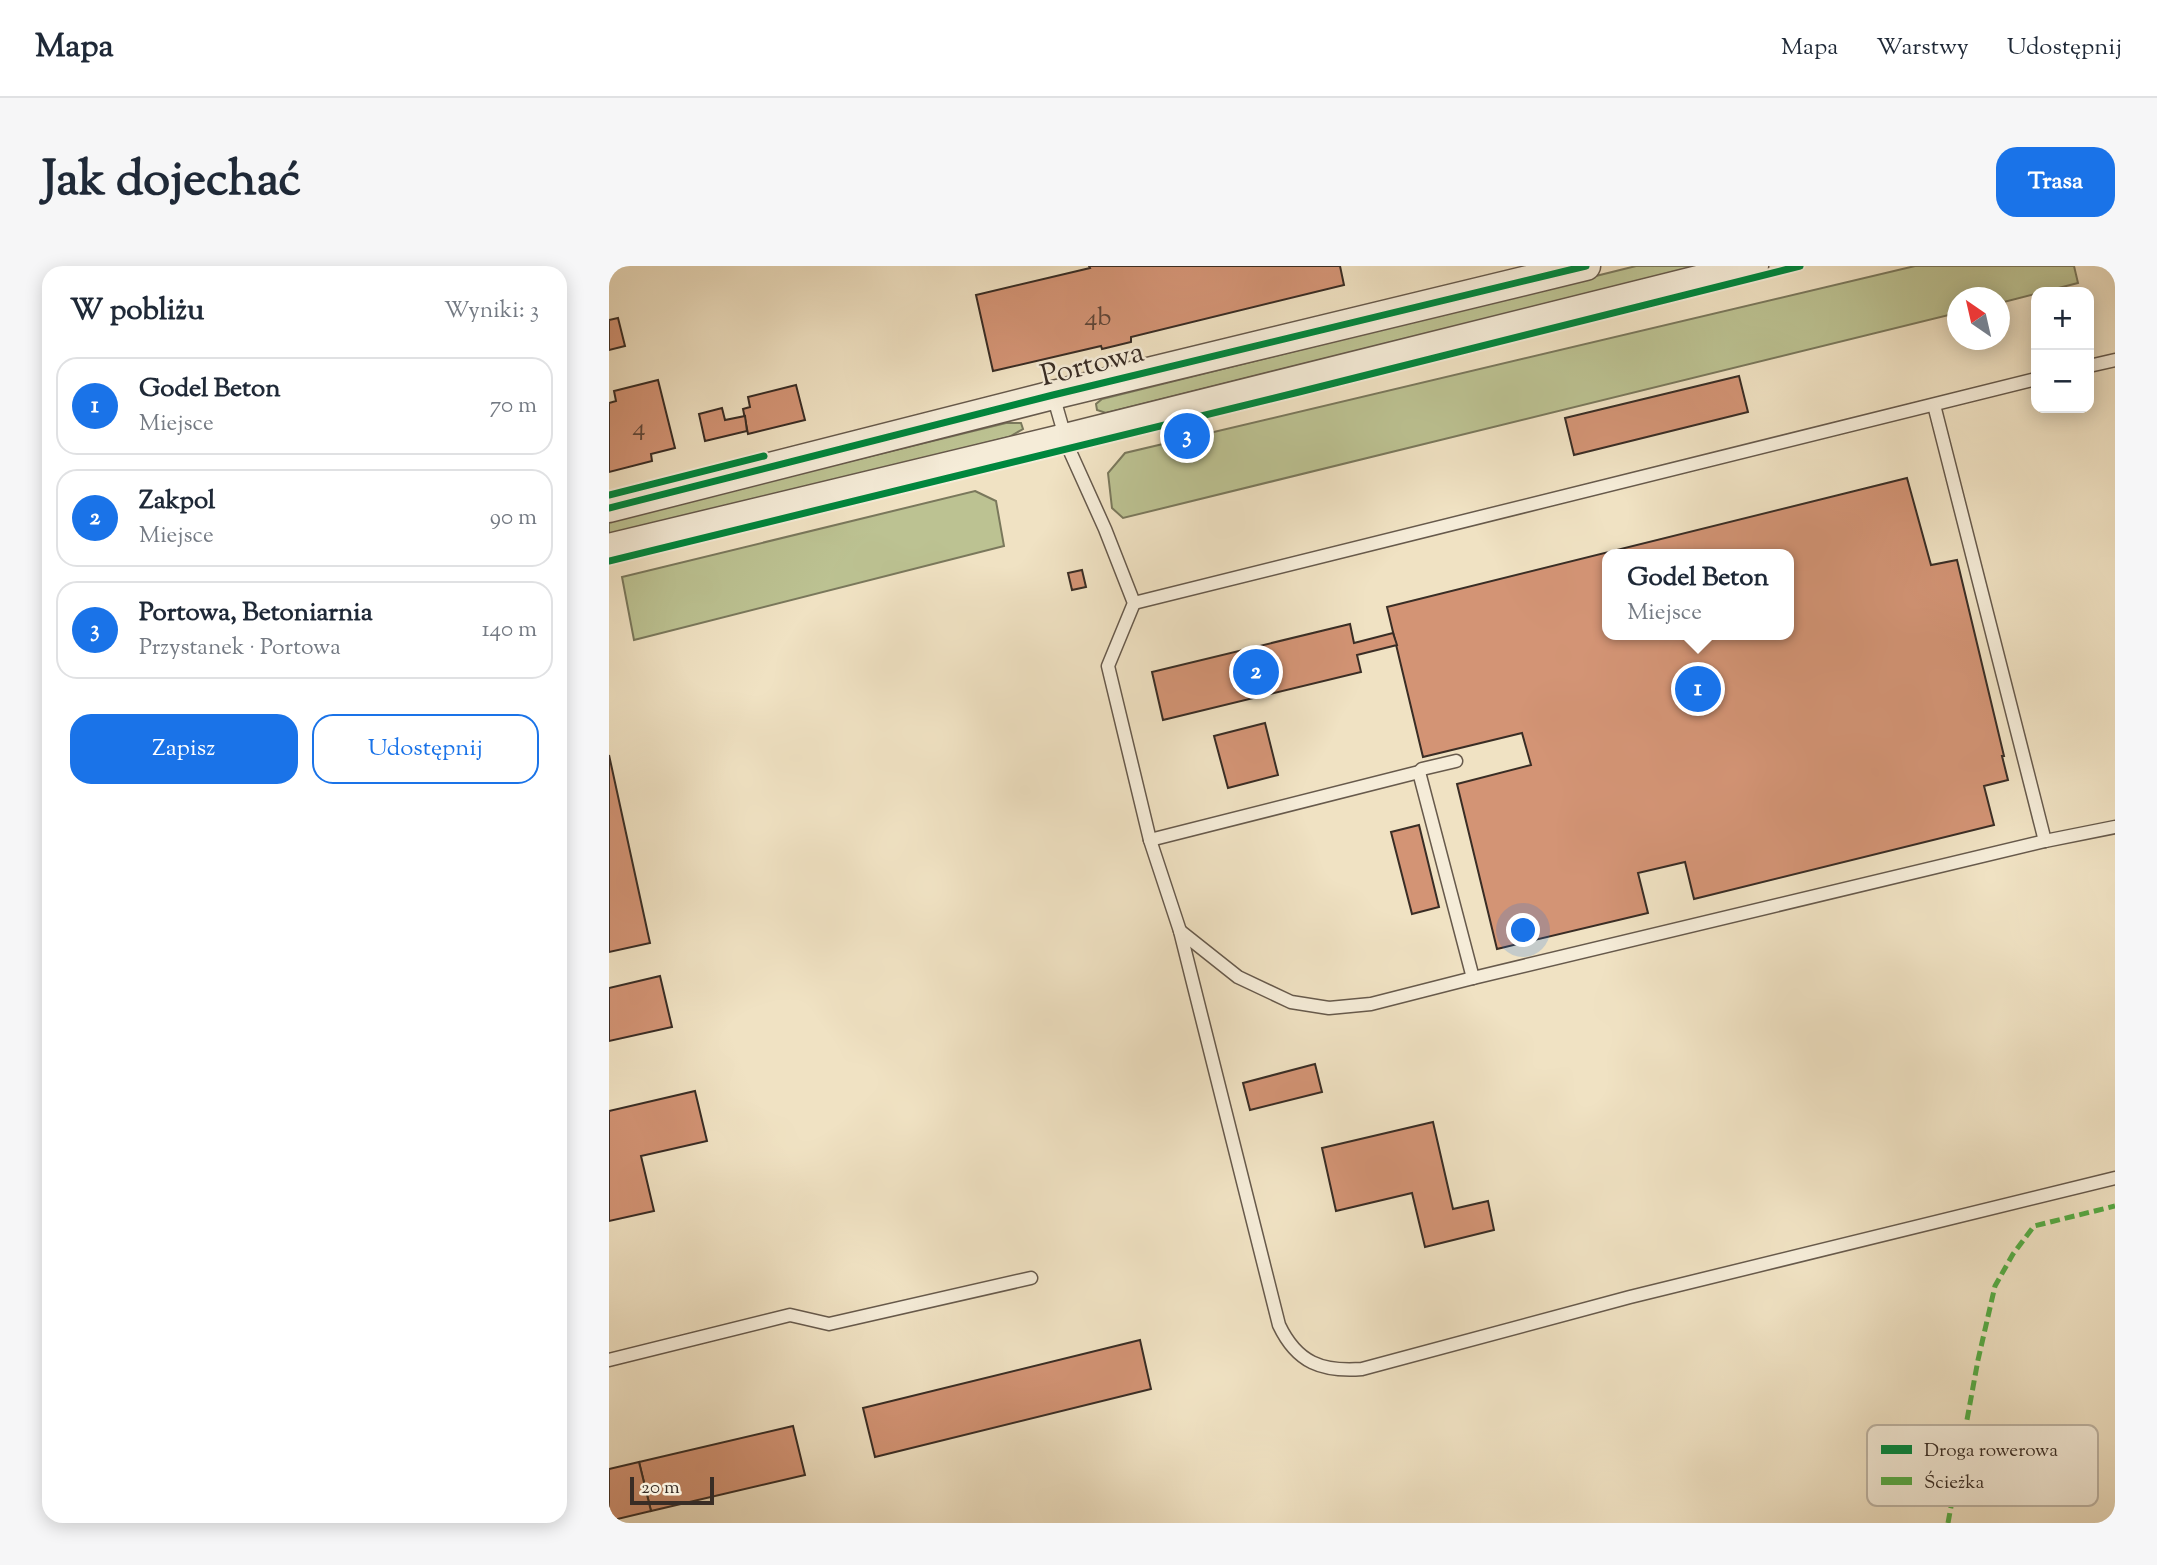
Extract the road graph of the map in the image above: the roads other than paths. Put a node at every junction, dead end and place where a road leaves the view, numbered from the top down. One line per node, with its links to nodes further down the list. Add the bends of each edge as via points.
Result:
1 (1586, 266): 6 (street, Portowa)
2 (1754, 266): 8 (street)
3 (2115, 360): 4 (lane)
4 (2094, 365)
5 (2031, 380): 7 (lane)
6 (1053, 395): 8 (lane); 9 (street, Portowa)
7 (1934, 405): 11 (lane); 16 (lane)
8 (1065, 438): 10 (street); 11 (lane)
9 (609, 508)
10 (609, 548)
11 (1134, 603): 15 (lane, via 1108,666)
12 (1456, 761): 13 (lane)
13 (1419, 772): 15 (lane); 18 (lane)
14 (2115, 827): 16 (lane)
15 (1150, 840): 17 (lane)
16 (2045, 841): 18 (lane)
17 (1180, 931): 18 (lane, via 1238,976 1291,1002 1329,1008 1371,1004); 19 (lane, via 1279,1325 1298,1353 1323,1366 1362,1369 1630,1297)
18 (1473, 978)
19 (2115, 1178)
20 (1031, 1278): 21 (lane, via 829,1324 790,1315)
21 (609, 1360)

